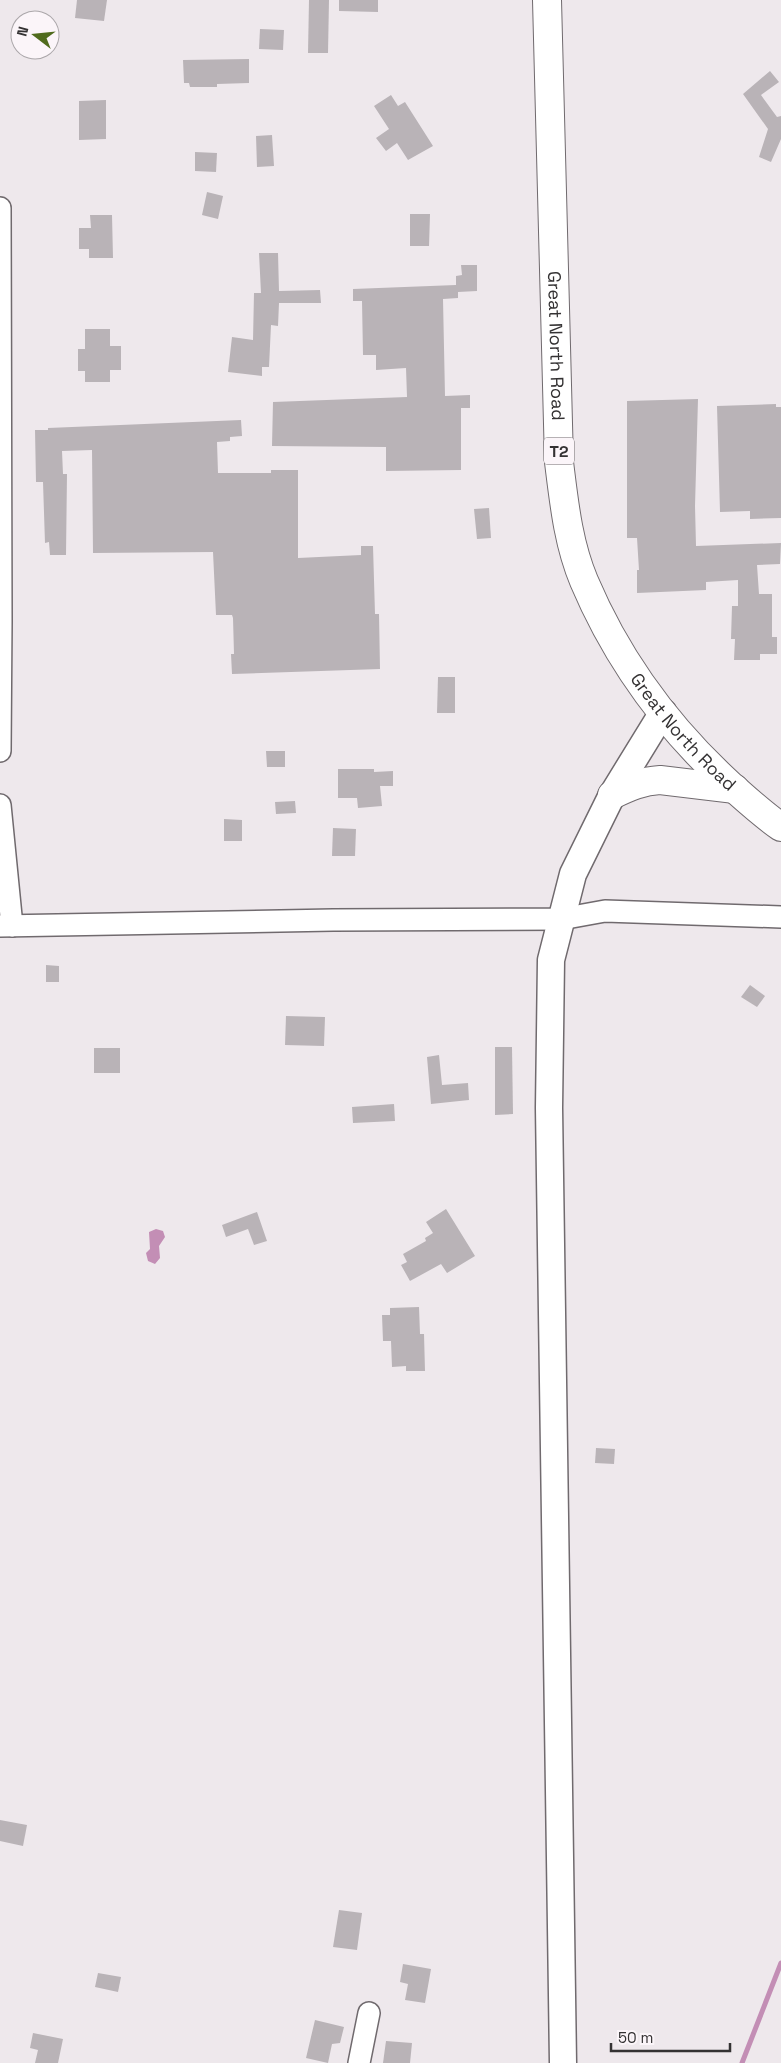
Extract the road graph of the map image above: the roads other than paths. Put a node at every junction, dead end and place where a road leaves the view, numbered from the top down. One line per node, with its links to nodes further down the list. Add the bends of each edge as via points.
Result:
1 (547, 0): 3 (highway, Great North Road / T2, via 559,462 566,519 583,579 609,634 634,676)
2 (0, 208): 4 (street)
3 (663, 712): 5 (highway, Great North Road / T2, via 691,748); 6 (main road)
4 (0, 750)
5 (735, 789): 6 (highway, via 648,780); 8 (highway, Great North Road / T2)
6 (612, 795): 10 (main road, via 573,874)
7 (0, 805): 11 (street)
8 (781, 826)
9 (781, 916): 10 (street, via 605,911)
10 (561, 919): 11 (street); 14 (main road, via 551,960 549,1108)
11 (6, 926)
12 (369, 2013): 13 (street)
13 (359, 2063)
14 (563, 2063)

